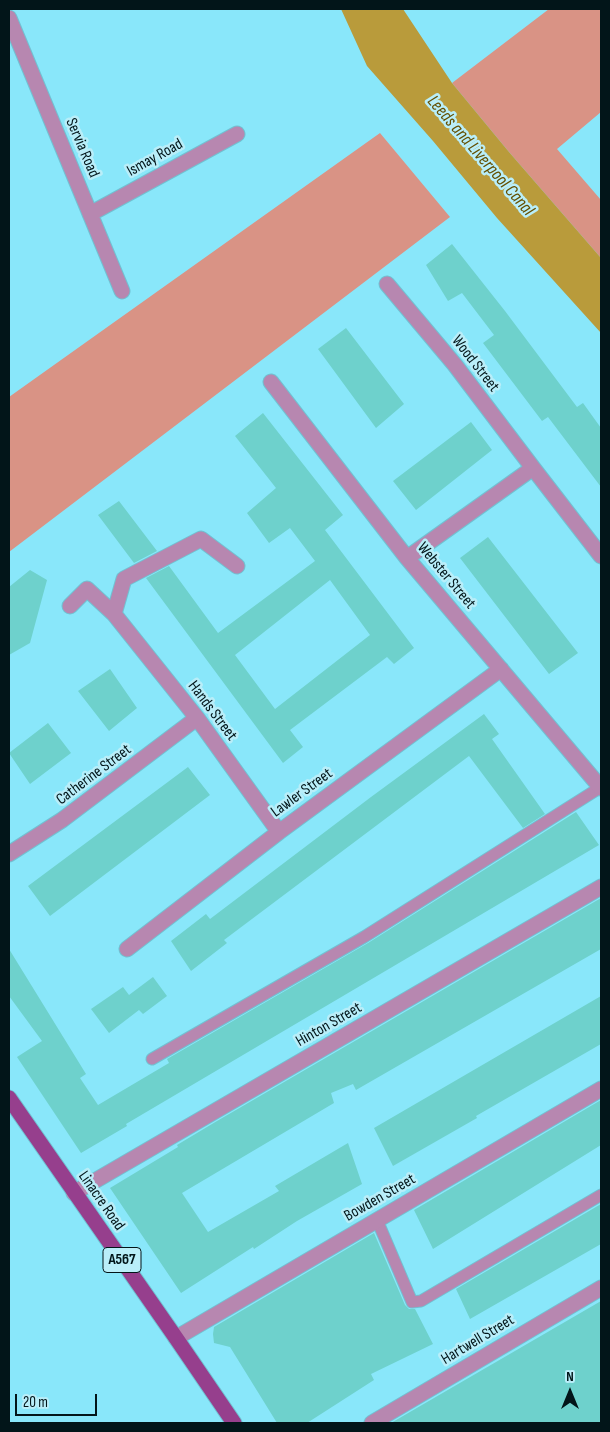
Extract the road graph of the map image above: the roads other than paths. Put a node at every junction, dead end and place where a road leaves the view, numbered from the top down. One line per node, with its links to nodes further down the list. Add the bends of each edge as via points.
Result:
1 (9, 18): 3 (street, Servia Road)
2 (237, 134): 3 (street, Ismay Road)
3 (90, 214): 5 (street, Servia Road)
4 (387, 284): 7 (street, Wood Street, via 455,364)
5 (122, 291)
6 (271, 382): 9 (street, Webster Street)
7 (533, 468): 8 (street, Wood Street); 9 (street)
8 (601, 556)
9 (407, 558): 13 (street, Webster Street)
10 (236, 566): 12 (street, via 200,539 124,578)
11 (70, 606): 12 (street, Hands Street, via 87,589)
12 (114, 614): 14 (street, Hands Street)
13 (501, 669): 15 (street, Webster Street); 16 (street, Lawler Street)
14 (197, 718): 16 (street, Hands Street); 17 (street, Catherine Street, via 62,820)
15 (601, 788): 20 (lane, via 364,938)
16 (279, 832): 19 (street, Lawler Street)
17 (9, 854)
18 (601, 887): 23 (street, Hinton Street)
19 (127, 949)
20 (152, 1059)
21 (601, 1089): 25 (street, Bowden Street)
22 (9, 1098): 23 (main road, Linacre Road / A567)
23 (74, 1193): 27 (main road, Linacre Road / A567)
24 (601, 1195): 25 (lane, via 421,1301 412,1302)
25 (377, 1220): 27 (street, Bowden Street)
26 (601, 1288): 29 (street, Hartwell Street)
27 (176, 1338): 28 (main road, Linacre Road / A567)
28 (234, 1423)
29 (372, 1423)

